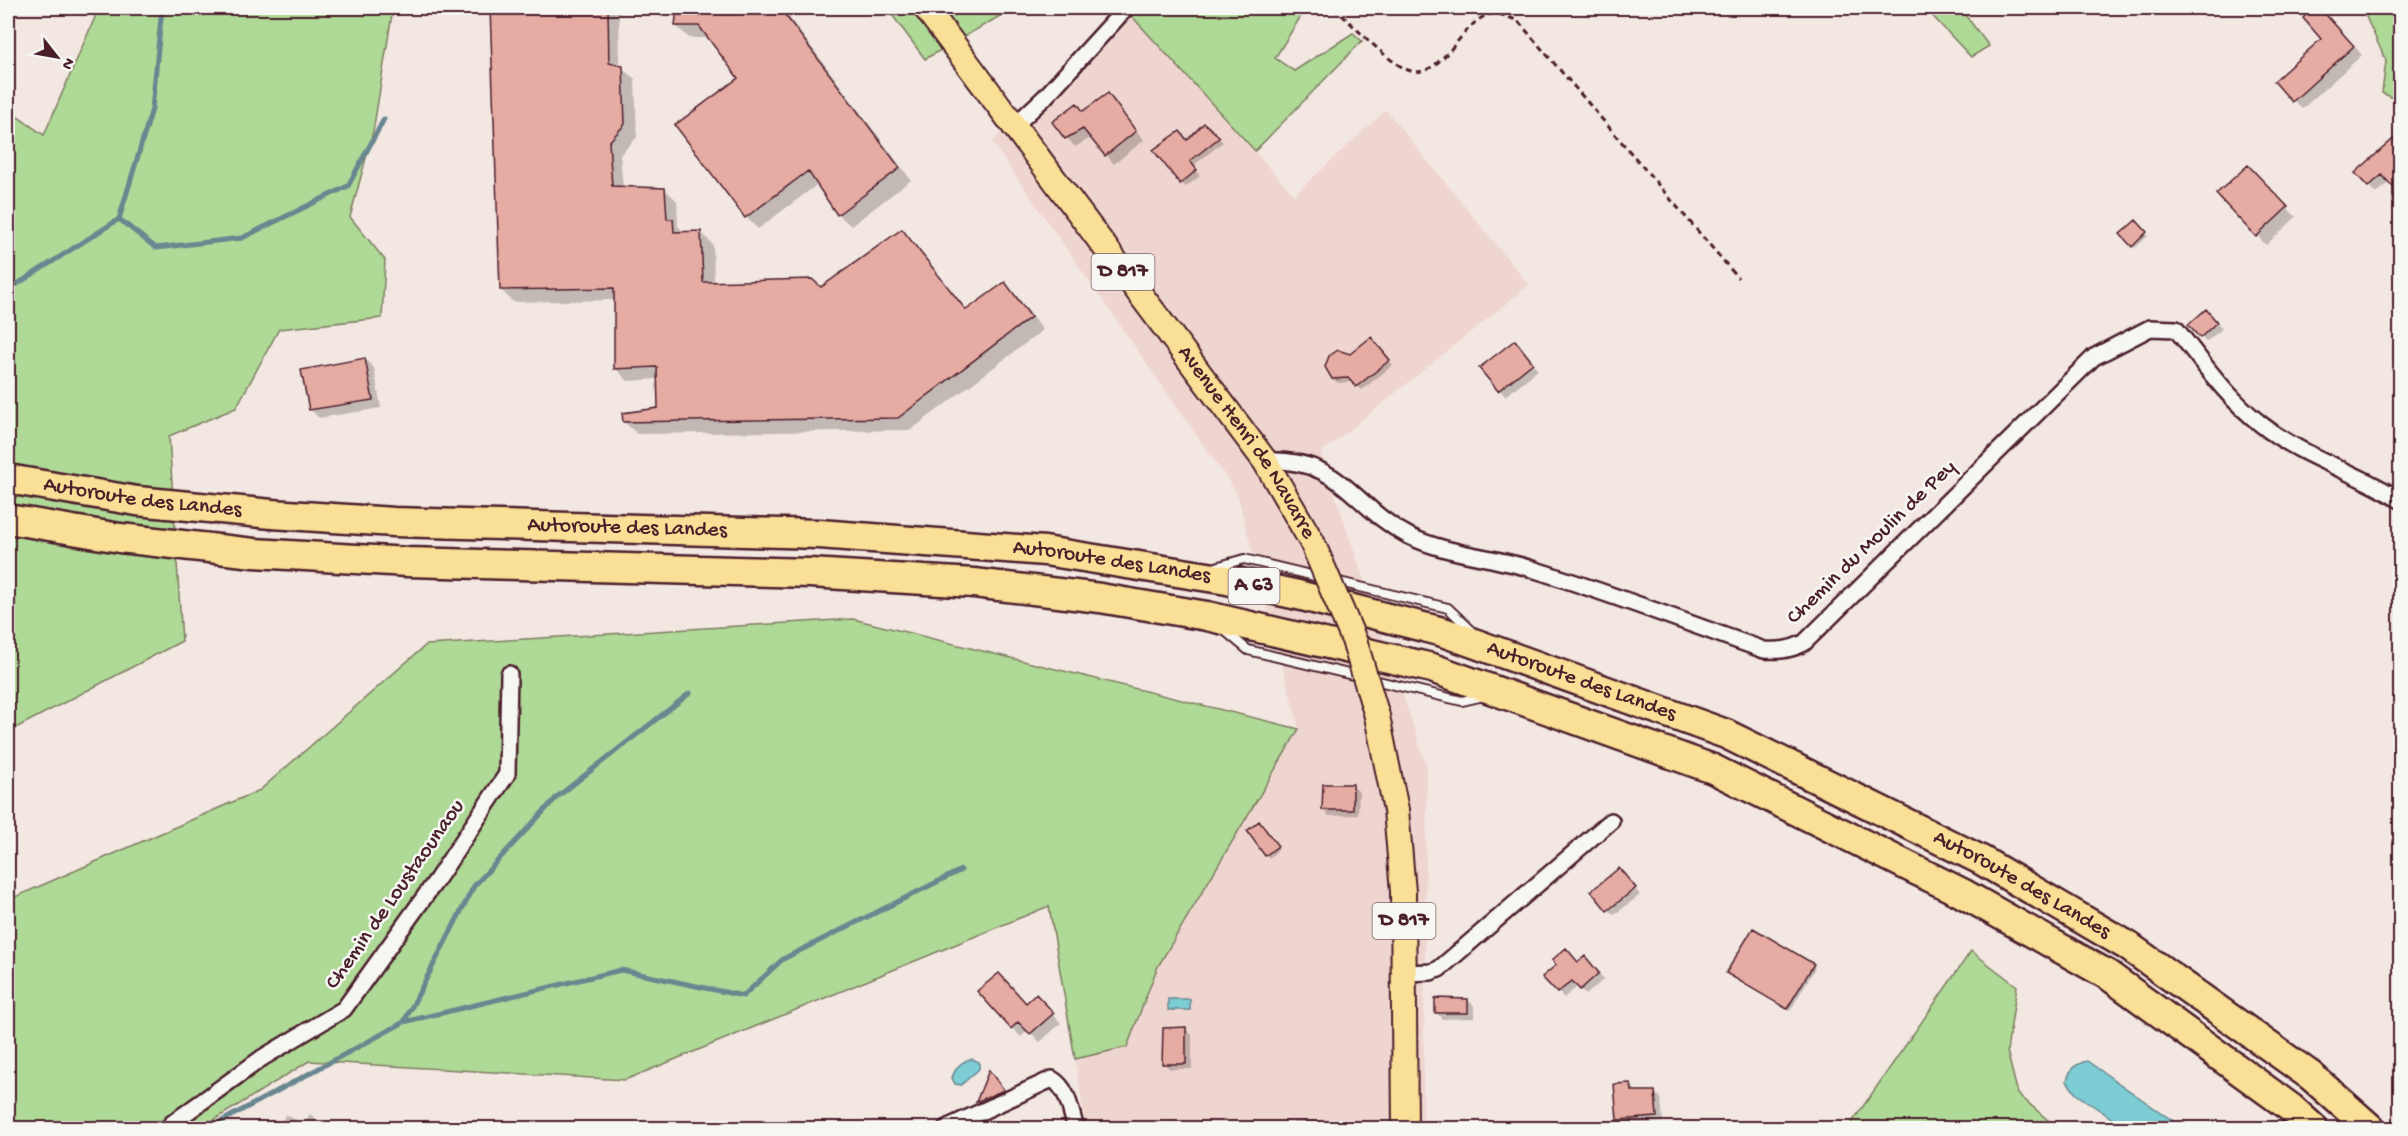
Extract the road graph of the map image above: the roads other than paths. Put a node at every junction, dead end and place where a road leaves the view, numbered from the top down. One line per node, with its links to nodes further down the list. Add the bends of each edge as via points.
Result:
1 (926, 8): 3 (main road, Avenue Henri de Navarre / D 817)
2 (1126, 8): 3 (street)
3 (1014, 126): 4 (main road, Avenue Henri de Navarre / D 817)
4 (1265, 461): 6 (street, Chemin du Moulin de Pey, via 1320,469 1384,520 1431,544 1531,568 1764,650 1778,651 1792,650 1804,643 2094,357 2150,328 2176,329 2230,396 2263,426); 10 (main road, Avenue Henri de Navarre / D 817, bridge, via 1312,542 1354,640 1377,716 1396,810)
5 (8, 479): 16 (highway, Autoroute des Landes / A 63, via 137,501 272,514 394,522 871,536 1045,551 1298,595 1443,632 1726,734 1981,860 2128,946 2311,1076)
6 (2400, 500)
7 (8, 519): 15 (highway, Autoroute des Landes / A 63, via 120,538 254,553 974,583 1207,616 1432,668 1713,769 1962,893 2108,975)
8 (509, 674): 11 (street, Chemin de Loustaounaou, via 507,774 344,1009 262,1058)
9 (1611, 821): 10 (street, via 1439,969)
10 (1405, 973): 14 (main road, Avenue Henri de Navarre / D 817)
11 (170, 1128)
12 (946, 1128): 13 (street, via 1052,1079 1065,1092)
13 (1076, 1128)
14 (1405, 1128)
15 (2313, 1128)
16 (2370, 1128)

